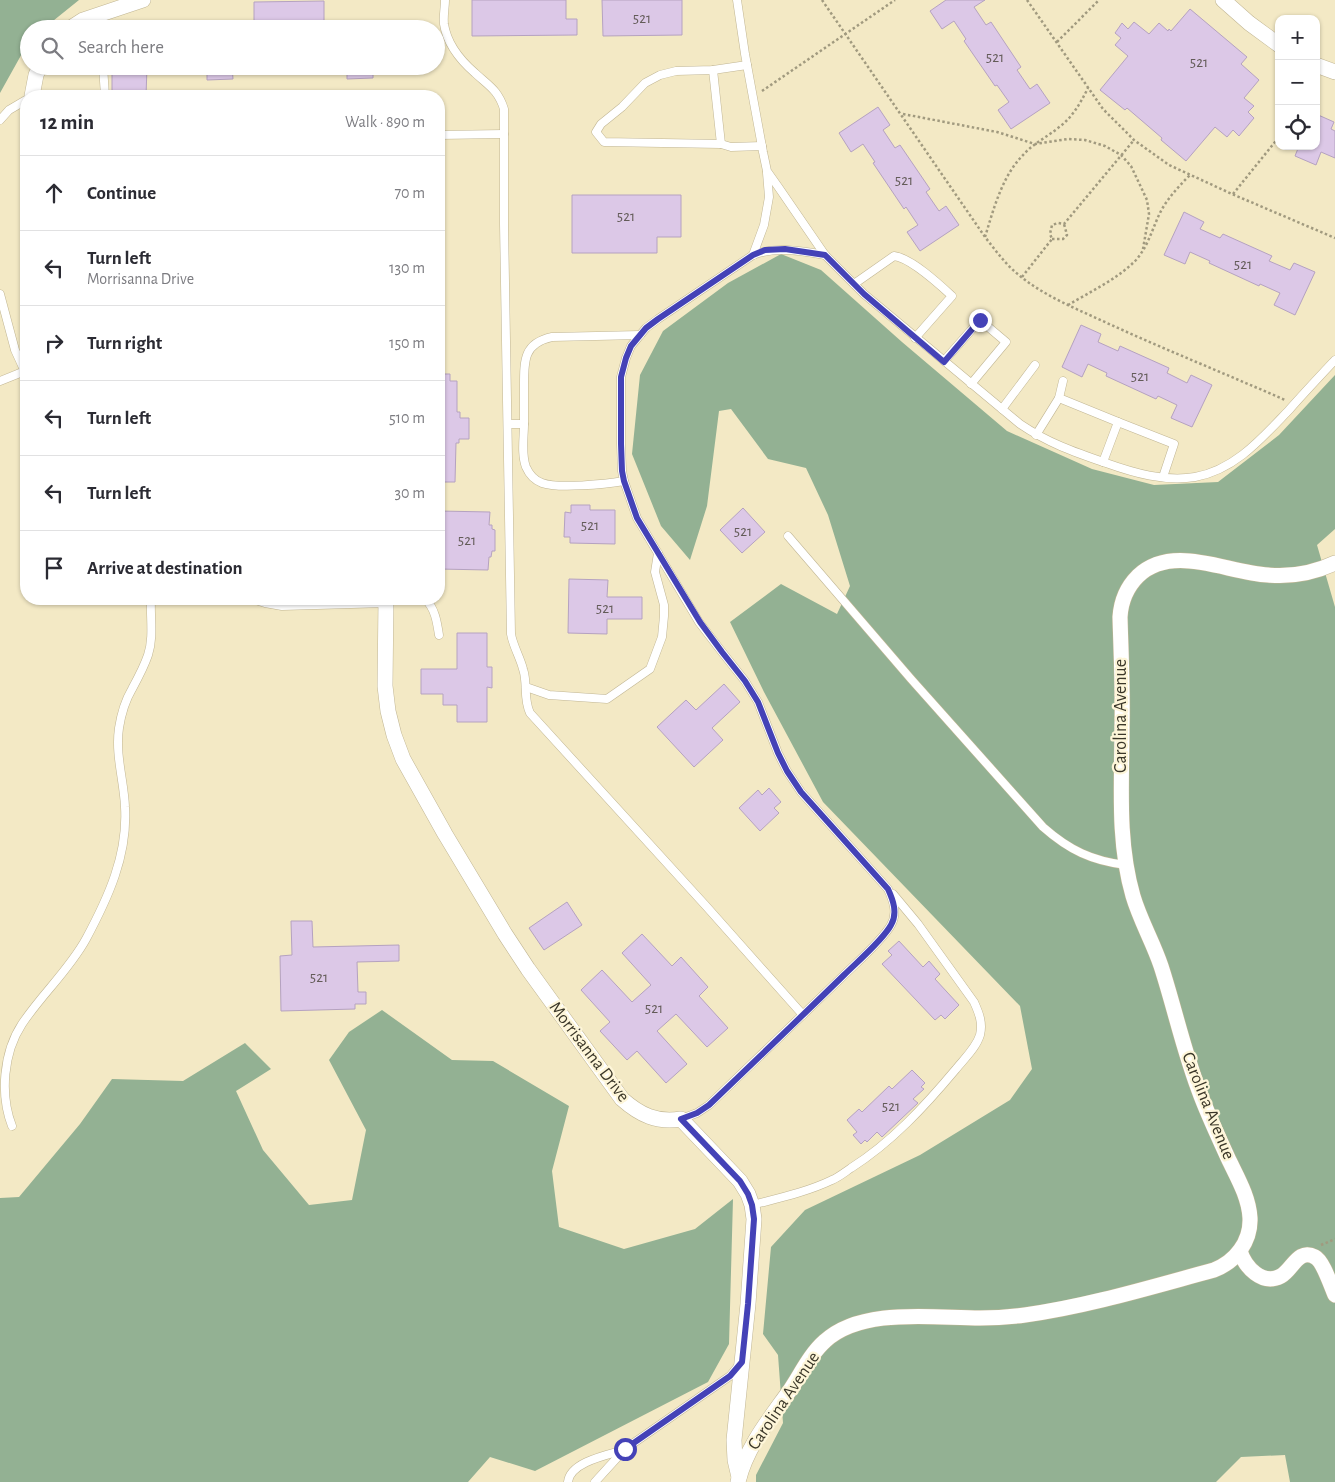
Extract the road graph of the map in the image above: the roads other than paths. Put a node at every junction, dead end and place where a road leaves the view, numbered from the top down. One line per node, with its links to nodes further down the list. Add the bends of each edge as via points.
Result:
1 (143, 0): 5 (street)
2 (445, 0): 6 (lane)
3 (737, 0): 9 (lane)
4 (1223, 0): 8 (street)
5 (101, 20)
6 (444, 20)
7 (445, 27): 19 (lane, via 458,55 500,98 504,109)
8 (1275, 42)
9 (747, 65): 11 (lane); 22 (lane)
10 (1320, 66): 12 (street)
11 (713, 70): 21 (lane); 21 (lane, via 660,75 645,83 596,132 604,142)
12 (1335, 72)
13 (36, 75): 15 (street)
14 (104, 75): 16 (lane)
15 (33, 90)
16 (105, 90)
17 (20, 104): 18 (lane)
18 (0, 120)
19 (504, 134): 20 (lane); 42 (lane)
20 (445, 135)
21 (721, 144): 22 (lane, via 731,147)
22 (762, 146): 23 (lane)
23 (767, 171): 24 (lane, via 769,197 764,225); 25 (lane)
24 (753, 255): 25 (lane, via 765,250 785,249); 29 (lane, via 658,319)
25 (825, 255): 26 (lane)
26 (854, 284): 30 (lane); 30 (lane, via 894,256 926,273 943,287 952,296)
27 (0, 294): 28 (lane)
28 (2, 314): 31 (lane)
29 (640, 335): 43 (lane, via 552,337 532,345 524,363); 47 (lane, via 631,346 621,377)
30 (915, 338): 33 (lane)
31 (20, 360)
32 (1335, 360): 46 (lane, via 1263,438 1231,463 1195,477)
33 (944, 362): 38 (lane); 38 (lane, via 980,320 1006,342)
34 (1035, 365): 40 (lane)
35 (20, 374): 36 (lane)
36 (0, 381)
37 (1062, 381): 39 (lane)
38 (971, 384): 40 (lane)
39 (1060, 398): 41 (lane); 44 (lane)
40 (1002, 409): 44 (lane)
41 (1118, 422): 45 (lane); 46 (lane, via 1174,444)
42 (508, 424): 43 (lane); 57 (lane, via 511,634 524,670)
43 (524, 424): 47 (lane, via 525,465 530,474 543,484)
44 (1036, 435): 45 (lane)
45 (1103, 462): 46 (lane)
46 (1163, 477)
47 (624, 481): 49 (lane, via 637,518)
48 (788, 536): 58 (lane, via 1043,827 1091,858)
49 (658, 552): 57 (lane, via 656,572 664,616 662,637 650,669 607,699 549,695); 59 (lane, via 700,622 758,702 778,753 801,792)
50 (1335, 563): 58 (street, Carolina Avenue, via 1287,576 1168,561 1142,572 1132,582 1125,593 1120,617 1123,706 1121,823)
51 (150, 605): 62 (lane, via 149,653 131,690 119,730 125,806 122,854 103,907 74,960 13,1040 0,1080 3,1108)
52 (276, 605): 53 (lane)
53 (303, 605)
54 (386, 605): 61 (street, Morrisanna Drive, via 385,686 394,735 403,759 445,834 528,969 622,1099 646,1116 660,1120)
55 (430, 605): 56 (lane)
56 (439, 635)
57 (526, 687): 60 (lane, via 526,706 530,713)
58 (1126, 865): 64 (street, Carolina Avenue, via 1141,918 1157,952 1201,1096 1248,1205 1248,1235)
59 (888, 889): 60 (lane, via 895,912 891,926); 63 (lane, via 918,924 974,1002 981,1024 976,1046 908,1122 862,1162 833,1180)
60 (803, 1015): 61 (lane, via 709,1105)
61 (681, 1119): 63 (street, via 740,1181)
62 (12, 1126)
63 (752, 1205): 66 (street, via 754,1219)
64 (1240, 1251): 65 (street, via 1250,1270 1272,1279 1287,1271 1302,1255 1314,1256 1322,1264); 68 (street, Carolina Avenue, via 1214,1270 1073,1307 981,1318 900,1316 839,1331 815,1351 761,1431 749,1451)
65 (1335, 1295)
66 (742, 1362): 67 (lane, via 730,1376); 68 (street, via 734,1440)
67 (625, 1449): 69 (lane, via 578,1466 571,1472); 70 (lane)
68 (739, 1480)
69 (568, 1482)
70 (595, 1482)

